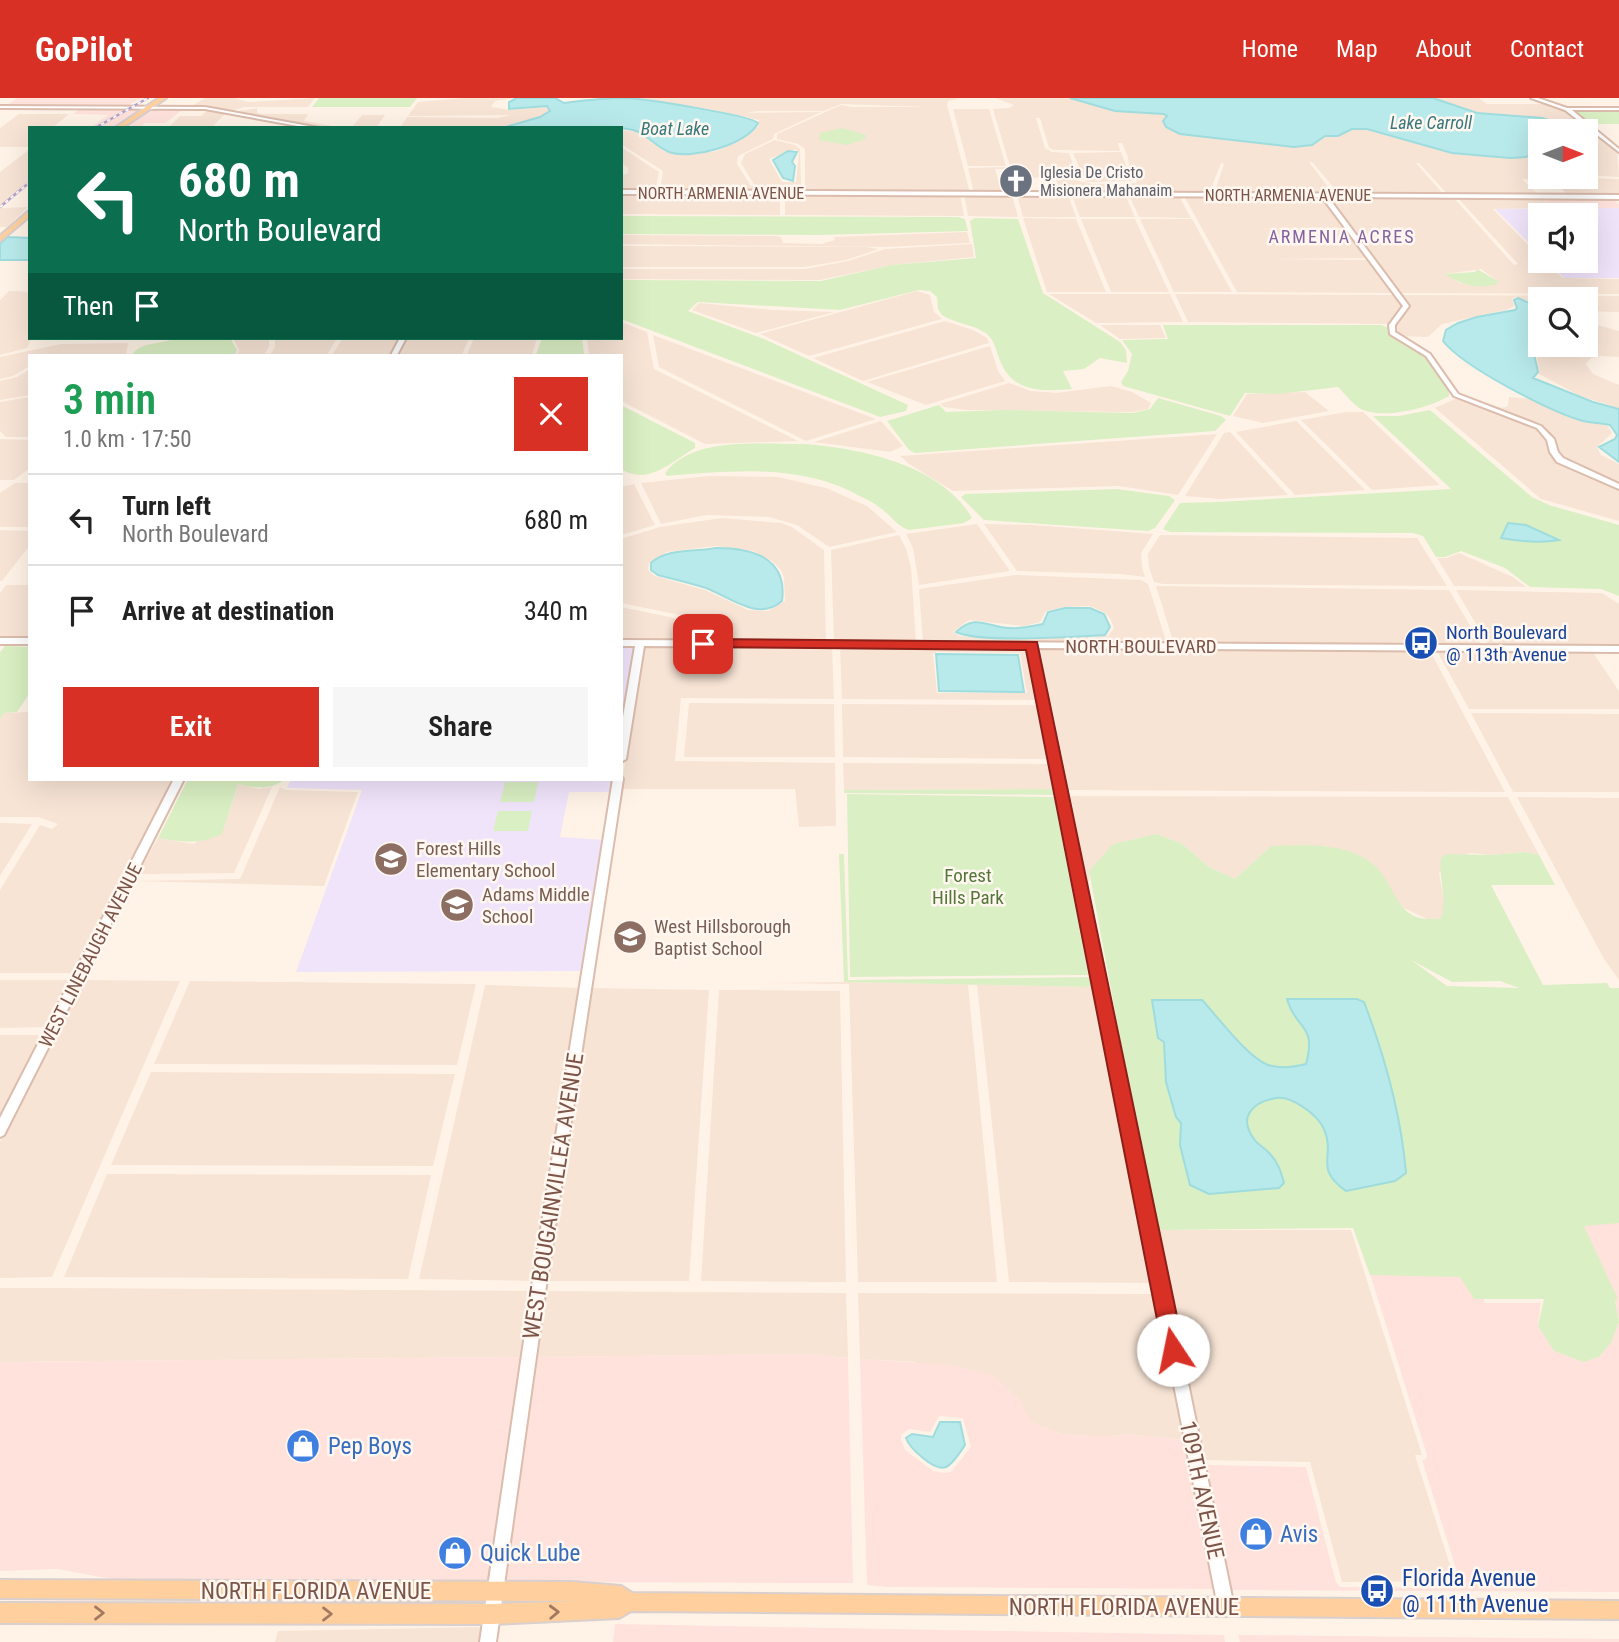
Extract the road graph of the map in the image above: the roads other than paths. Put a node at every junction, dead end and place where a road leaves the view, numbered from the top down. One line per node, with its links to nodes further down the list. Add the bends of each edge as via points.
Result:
1 (15, 98): 4 (street)
2 (166, 98): 5 (main road)
3 (1533, 98): 7 (street)
4 (2, 107): 5 (street)
5 (147, 108): 8 (main road); 9 (main road); 10 (street, via 212,109)
6 (1619, 108): 7 (street)
7 (1567, 109): 11 (street)
8 (121, 126)
9 (127, 126)
10 (307, 126)
11 (1619, 151)
12 (623, 192): 13 (street, NORTH ARMENIA AVENUE)
13 (1324, 196): 14 (street, NORTH ARMENIA AVENUE); 17 (street, via 1406,306 1392,325 1392,333 1428,355 1456,395 1539,427 1560,460)
14 (1619, 197)
15 (28, 214): 16 (main road)
16 (0, 239)
17 (1619, 487)
18 (0, 641): 19 (street)
19 (28, 641)
20 (623, 643): 21 (street, NORTH BOULEVARD)
21 (639, 643): 22 (street, NORTH BOULEVARD); 24 (street)
22 (1032, 645): 23 (street, NORTH BOULEVARD); 32 (street, 109TH AVENUE)
23 (1619, 649)
24 (623, 746)
25 (178, 781): 27 (street, WEST LINEBAUGH AVENUE)
26 (618, 781): 30 (street, WEST BOUGAINVILLEA AVENUE)
27 (0, 1132)
28 (0, 1590): 29 (main road, NORTH FLORIDA AVENUE)
29 (40, 1590): 30 (main road, NORTH FLORIDA AVENUE); 35 (main road)
30 (495, 1592): 31 (main road, NORTH FLORIDA AVENUE, via 600,1593 621,1595); 36 (street, WEST BOUGAINVILLEA AVENUE)
31 (628, 1602): 32 (main road, NORTH FLORIDA AVENUE); 36 (main road, NORTH FLORIDA AVENUE, one-way to 31, via 619,1609)
32 (1226, 1607): 33 (main road, NORTH FLORIDA AVENUE)
33 (1619, 1610)
34 (0, 1613): 35 (main road, NORTH FLORIDA AVENUE)
35 (31, 1613): 36 (main road, NORTH FLORIDA AVENUE, one-way to 36)
36 (492, 1614): 37 (street, WEST BOUGAINVILLEA AVENUE)
37 (488, 1642)

